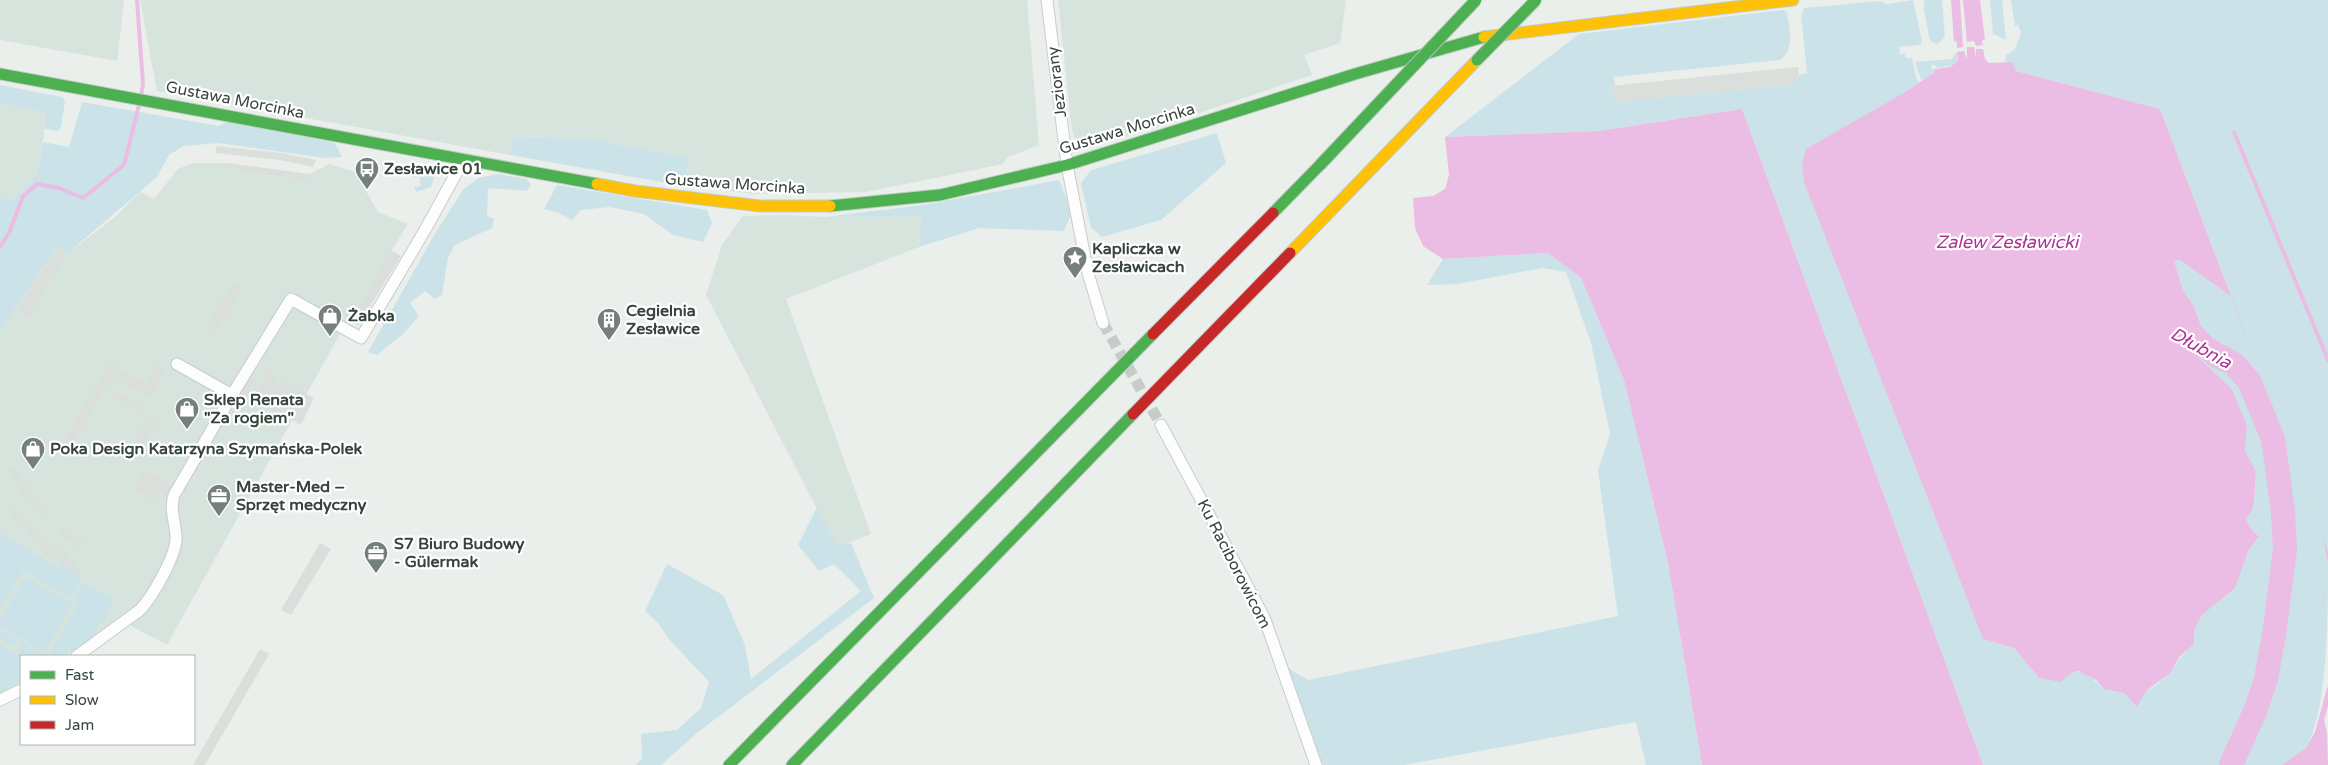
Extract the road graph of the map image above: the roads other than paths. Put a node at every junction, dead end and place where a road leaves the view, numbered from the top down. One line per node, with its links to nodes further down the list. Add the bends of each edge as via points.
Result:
1 (1047, 0): 7 (street, Jeziorany)
2 (1476, 0): 15 (main road, bridge, via 1320,165)
3 (1536, 0): 16 (main road, bridge)
4 (1793, 0): 7 (main road, Gustawa Morcinka, via 1476,38)
5 (0, 74): 6 (main road, Gustawa Morcinka)
6 (463, 161): 7 (main road, Gustawa Morcinka, via 680,198 760,206 867,204 940,195); 10 (street, via 361,338 291,299)
7 (1067, 165): 8 (street, via 1088,273)
8 (1103, 323)
9 (178, 364): 10 (street)
10 (232, 395): 12 (street, via 174,495 175,548 148,601)
11 (1161, 425): 17 (street, Ku Raciborowicom, via 1264,617)
12 (78, 655)
13 (20, 690): 14 (street)
14 (0, 700)
15 (729, 765)
16 (792, 765)
17 (1316, 765)

